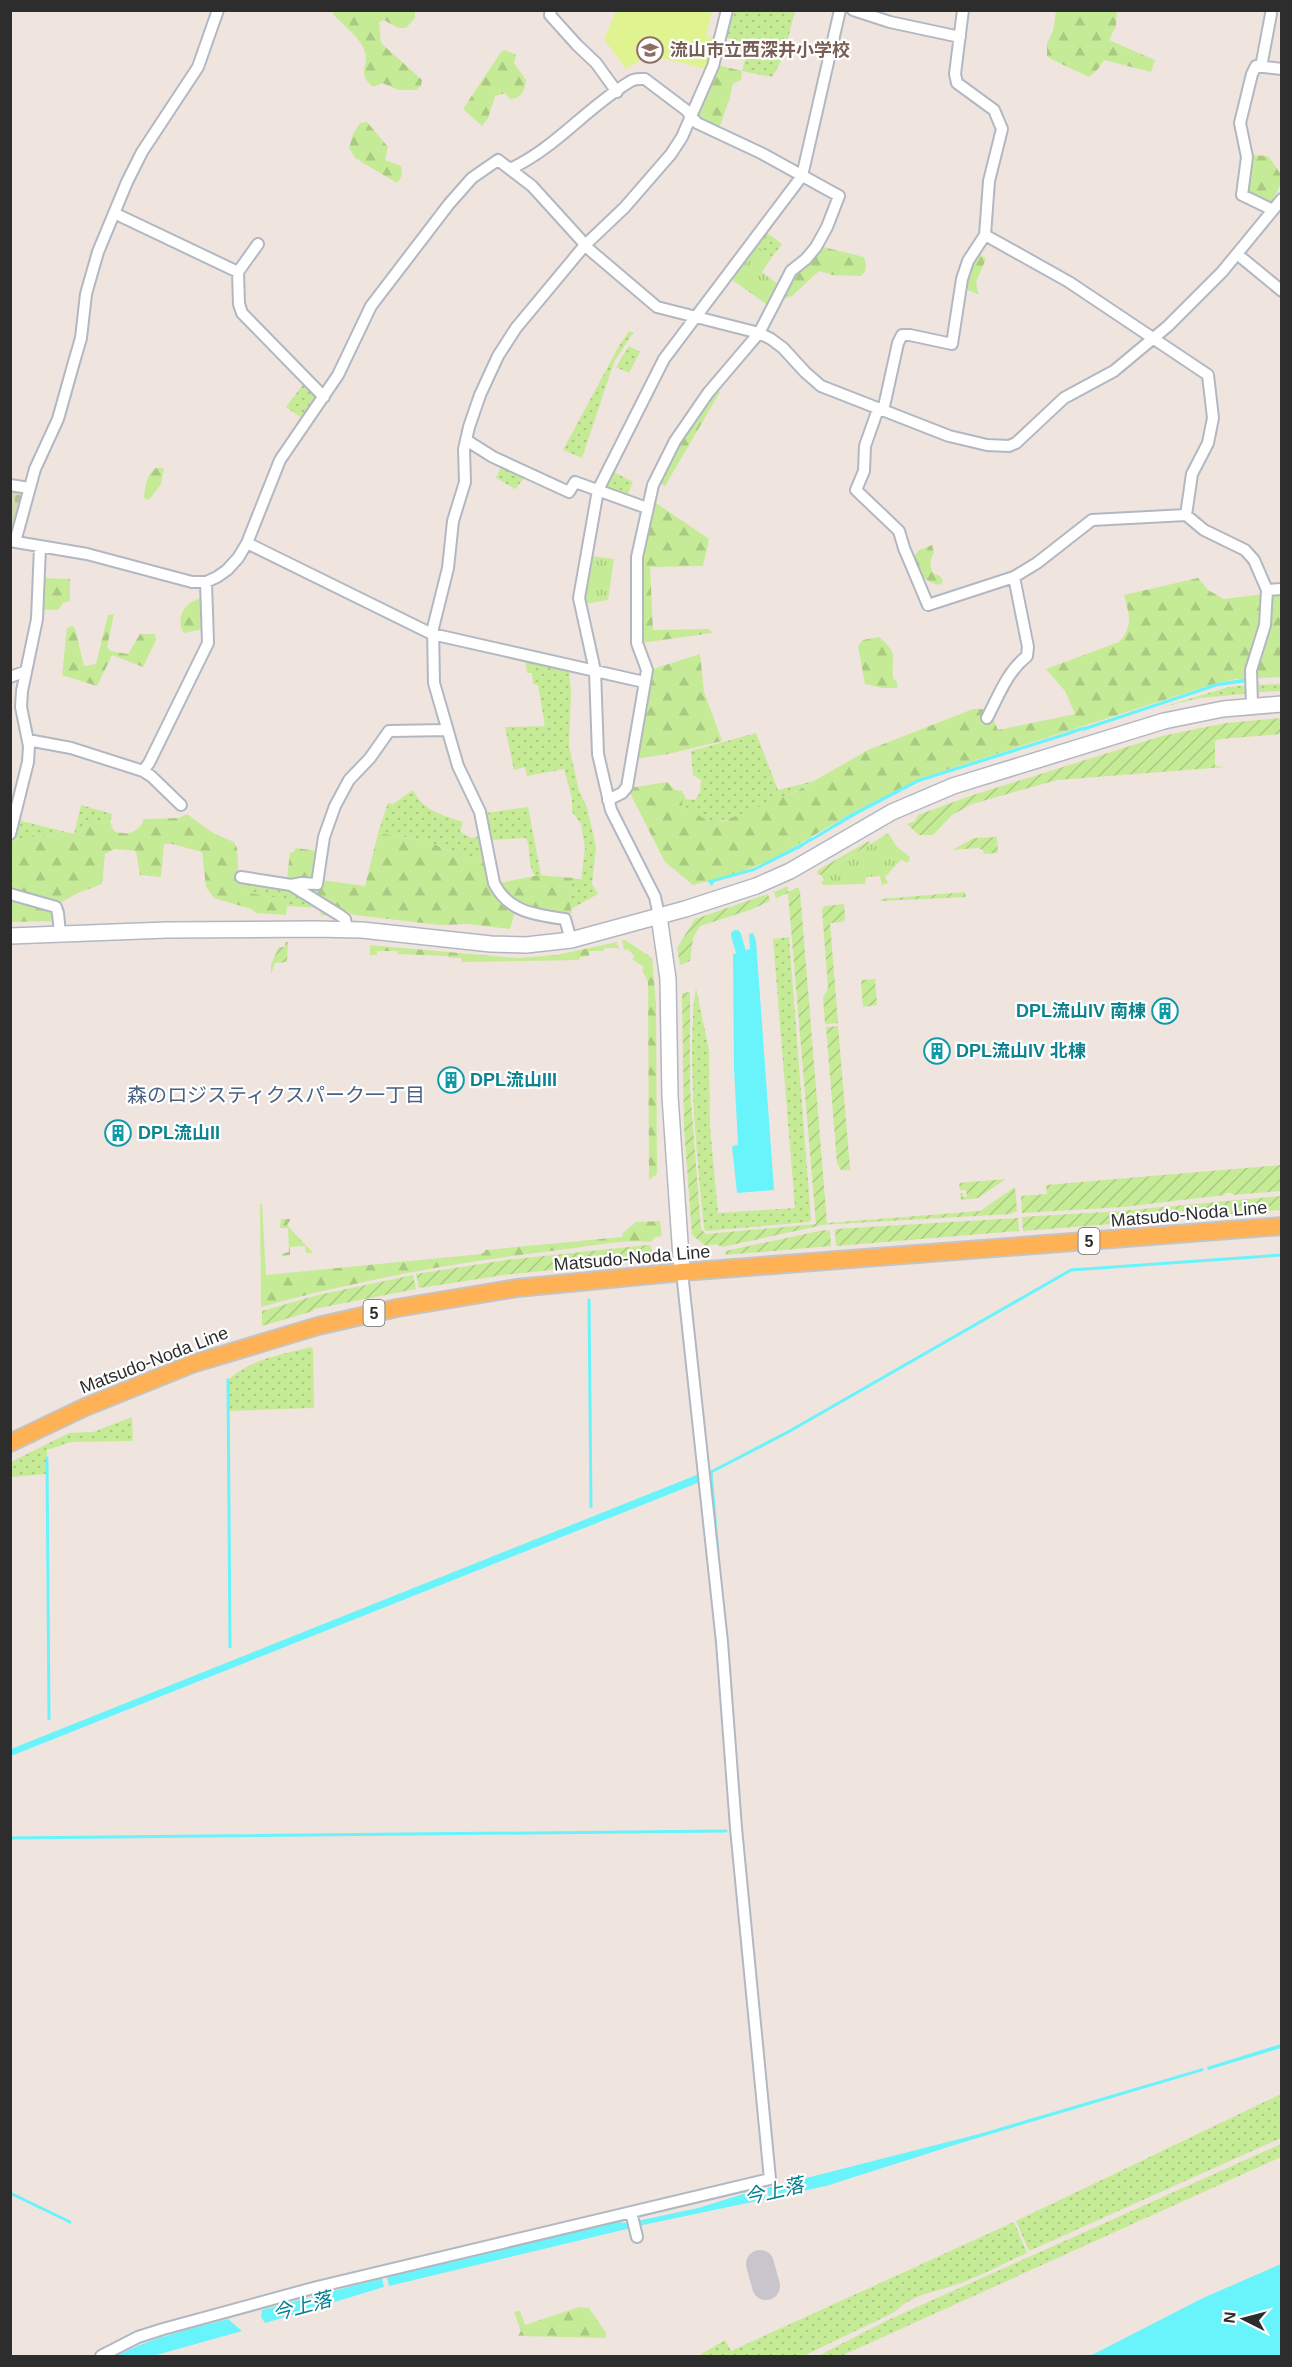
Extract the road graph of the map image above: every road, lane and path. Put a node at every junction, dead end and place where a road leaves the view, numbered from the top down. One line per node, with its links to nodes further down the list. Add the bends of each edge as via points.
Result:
1 (218, 10): 17 (street, via 198,67 142,152)
2 (551, 10): 11 (street, via 550,15 596,63)
3 (727, 10): 12 (street, via 713,66)
4 (840, 10): 14 (street)
5 (853, 10): 8 (street)
6 (963, 10): 8 (street)
7 (1271, 14): 9 (street)
8 (960, 37): 18 (street, via 957,83 994,110 1002,129 989,181)
9 (1261, 66): 10 (street); 16 (street, via 1256,66 1252,74 1240,123 1247,157 1242,195)
10 (1281, 69)
11 (616, 92): 12 (street, via 631,81 645,79); 13 (street, via 531,158)
12 (691, 117): 14 (street); 20 (street, via 671,154)
13 (510, 169): 20 (street, via 532,186); 27 (street, via 498,160 472,178 449,204 363,317 344,363)
14 (802, 176): 24 (street); 25 (street, via 839,196 827,227 806,259 791,271)
15 (1281, 199): 16 (street)
16 (1271, 209): 21 (street)
17 (114, 213): 22 (street); 31 (street, via 91,275 81,338 58,418)
18 (985, 235): 26 (street, via 1069,282); 28 (street, via 968,261 962,279 952,344 902,335)
19 (258, 244): 22 (street)
20 (585, 245): 24 (street, via 657,307); 29 (street, via 516,328 498,356)
21 (1237, 254): 23 (street); 26 (street)
22 (238, 272): 27 (street, via 242,313)
23 (1281, 291)
24 (695, 317): 25 (street); 32 (street, via 664,359)
25 (759, 333): 28 (street, via 783,348 821,386); 33 (street, via 708,393 675,441 653,485)
26 (1155, 338): 28 (street, via 1114,371 1065,398 1009,447 949,436); 34 (street, via 1208,375 1213,418 1208,443 1192,474)
27 (324, 397): 36 (street, via 280,460)
28 (880, 410): 38 (street, via 865,446 864,471 856,490 899,531 928,605)
29 (466, 440): 32 (street, via 493,458 569,492 575,482); 42 (street, via 465,482 453,521 448,568)
30 (10, 485): 31 (street)
31 (29, 488): 35 (street)
32 (598, 490): 33 (street); 43 (street, via 579,598)
33 (647, 508): 46 (street, via 637,557 638,644 647,670)
34 (1186, 515): 38 (street, via 1092,520); 41 (street, via 1204,530 1245,549)
35 (13, 541): 37 (street)
36 (247, 543): 39 (street, via 227,570); 42 (street)
37 (40, 547): 39 (street); 44 (street, via 37,619)
38 (1014, 577): 49 (street, via 1027,656 1012,671)
39 (206, 582): 52 (street, via 208,643)
40 (1281, 589): 41 (street)
41 (1267, 590): 48 (street, via 1265,625 1253,660)
42 (432, 634): 43 (street); 50 (street, via 434,683)
43 (596, 671): 46 (street); 53 (street, via 598,754)
44 (24, 672): 45 (street); 51 (street, via 21,707)
45 (10, 677)
46 (644, 682): 53 (street, via 627,787)
47 (1281, 704): 48 (street)
48 (1252, 706): 59 (street, via 1164,721 953,786 892,812 790,871 718,900)
49 (987, 718)
50 (447, 730): 57 (street, via 389,731 349,780 334,806 324,837 317,884); 63 (street, via 458,766 480,812 499,892 524,911 565,919)
51 (28, 740): 52 (street, via 71,748); 55 (street, via 28,762)
52 (143, 771): 54 (street)
53 (608, 800): 59 (street, via 655,897)
54 (181, 805)
55 (10, 834)
56 (241, 877): 57 (street)
57 (291, 885): 60 (street, via 345,919)
58 (10, 894): 61 (street, via 56,907)
59 (659, 916): 63 (street); 65 (street, via 668,979 670,1107)
60 (347, 929): 61 (street); 63 (street, via 491,944)
61 (60, 934): 62 (street)
62 (10, 936)
63 (571, 940)
64 (1281, 1226): 65 (main road, Matsudo-Noda Line / 5)
65 (681, 1272): 66 (main road, Matsudo-Noda Line / 5, via 507,1290 318,1326 158,1376); 67 (street, via 719,1618 770,2179 634,2224 317,2287 138,2337)
66 (10, 1443)
67 (101, 2356)

